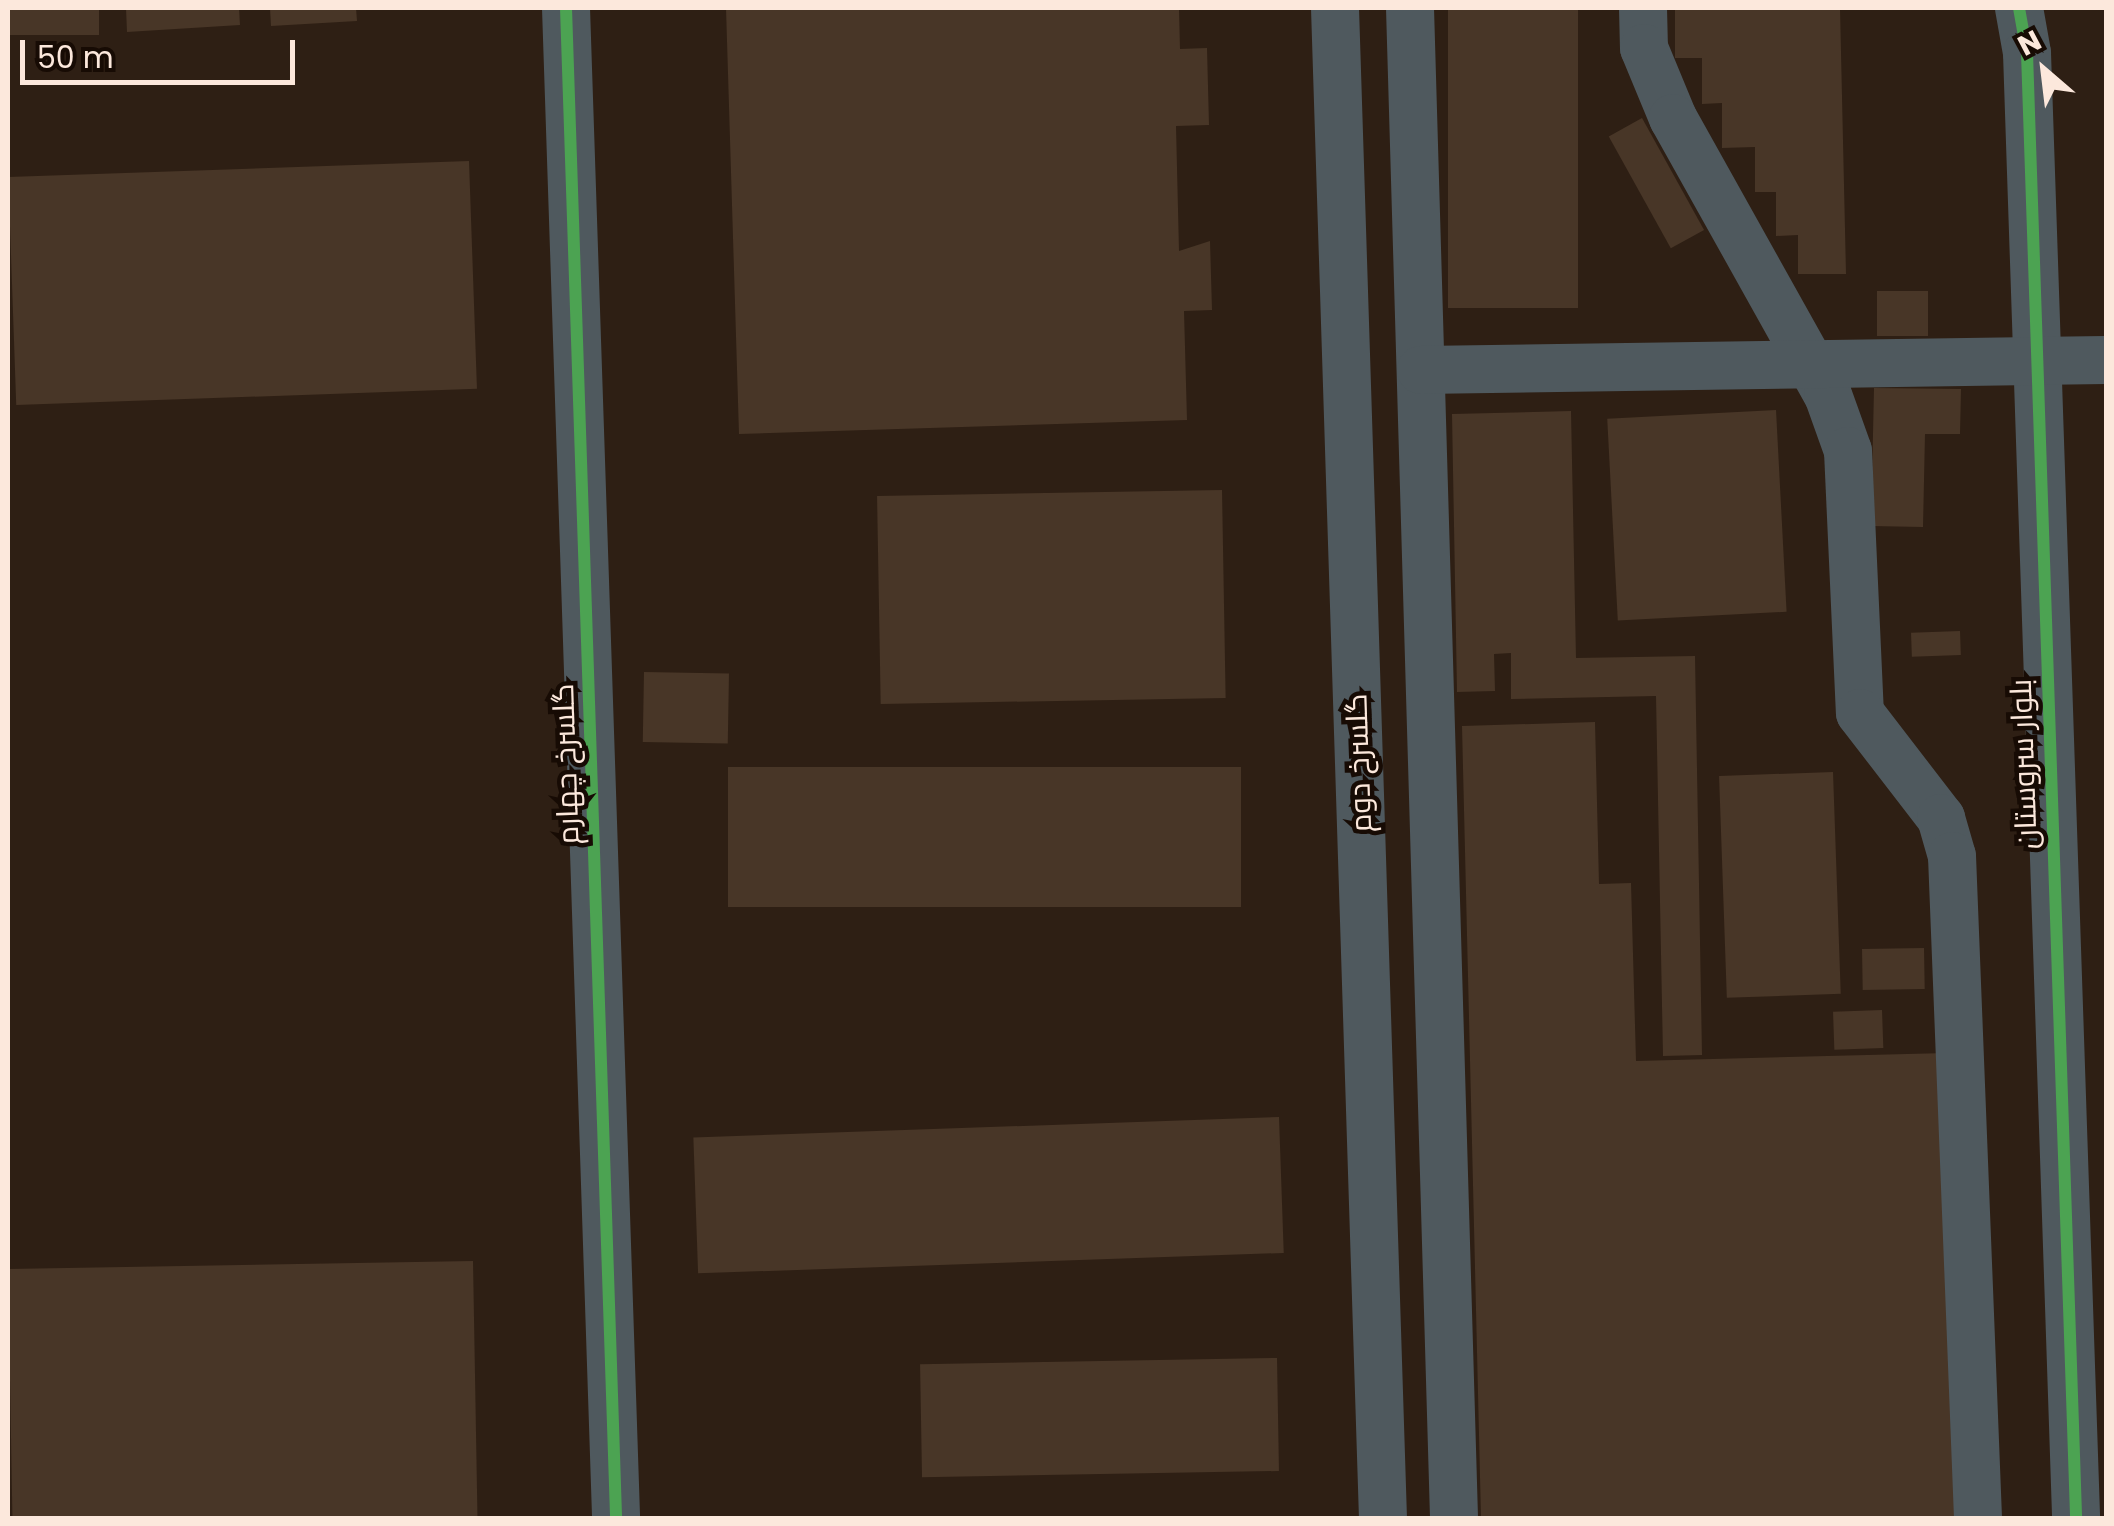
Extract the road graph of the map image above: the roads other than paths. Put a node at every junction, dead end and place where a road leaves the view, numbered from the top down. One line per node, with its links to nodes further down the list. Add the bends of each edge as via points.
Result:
1 (566, 8): 10 (street, گلسرخ چهارم)
2 (1335, 8): 11 (street, گلسرخ دوم)
3 (1410, 8): 9 (street)
4 (1643, 8): 7 (street, via 1644,48 1673,118)
5 (2019, 8): 8 (street, بلوار سروستان, via 2027,53)
6 (2106, 360): 8 (street)
7 (1808, 361): 8 (street); 9 (street); 13 (street, via 1848,452 1860,713 1941,818 1952,856)
8 (2033, 361): 14 (street, بلوار سروستان)
9 (1420, 370): 12 (street)
10 (616, 1518)
11 (1383, 1518)
12 (1454, 1518)
13 (1978, 1518)
14 (2076, 1518)

